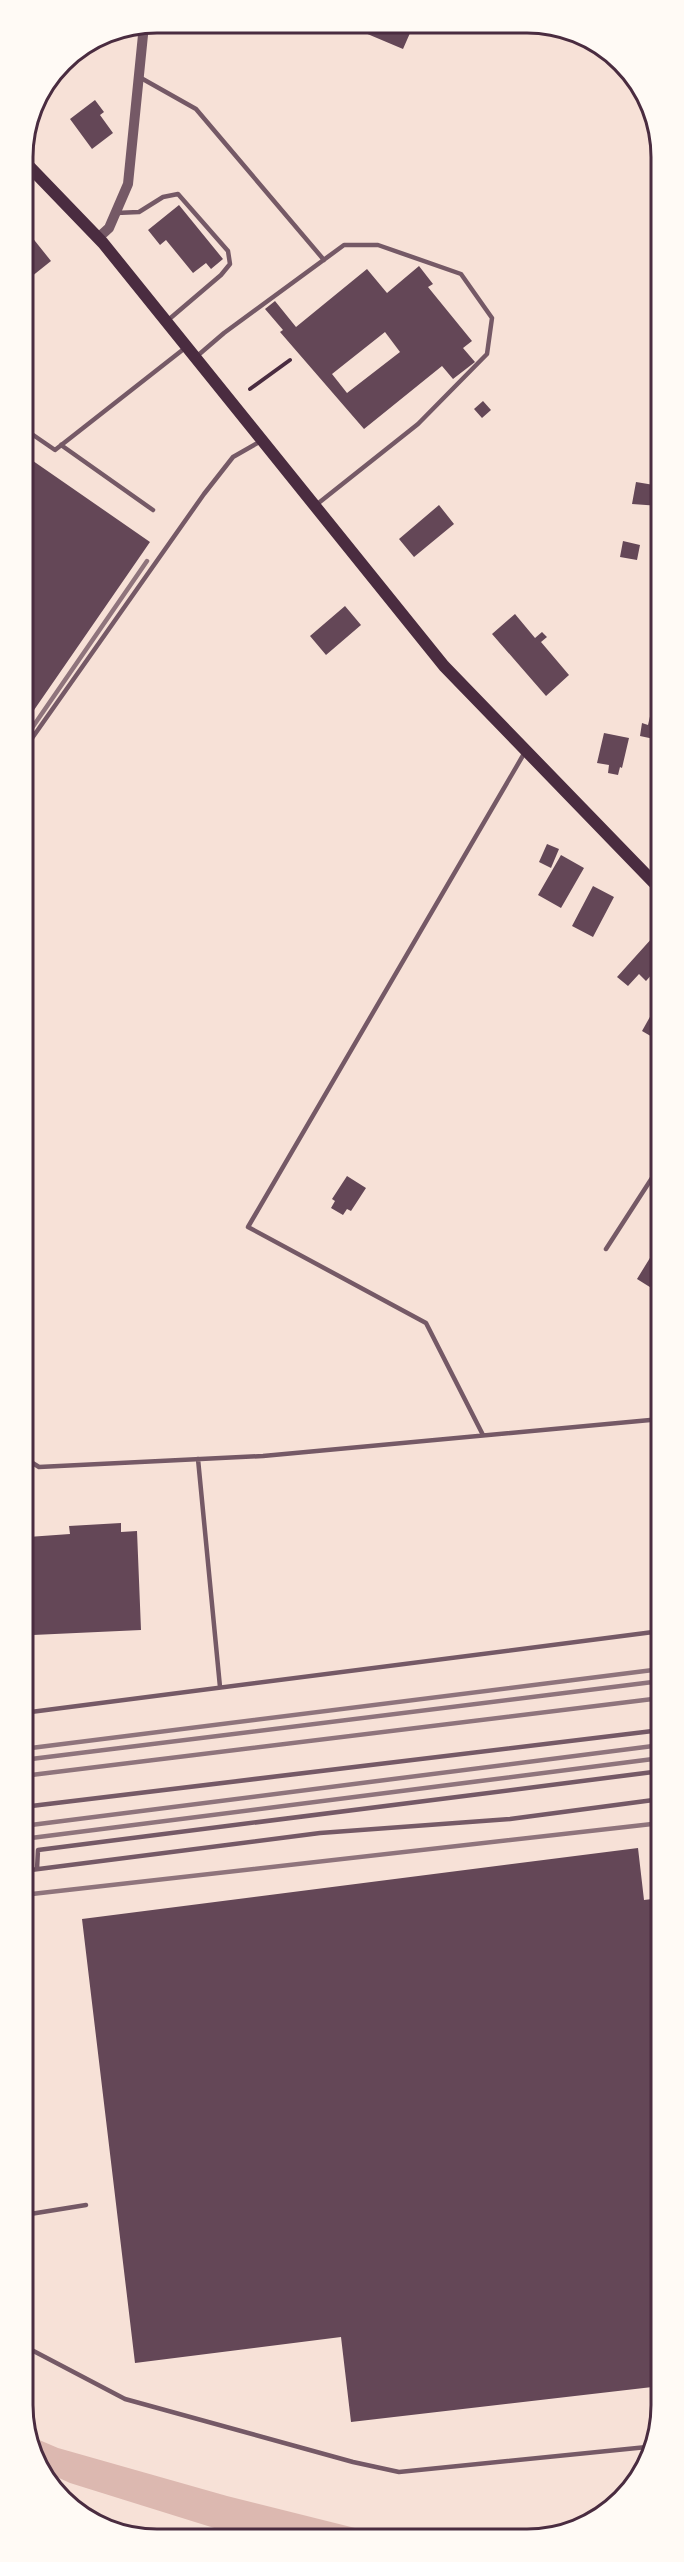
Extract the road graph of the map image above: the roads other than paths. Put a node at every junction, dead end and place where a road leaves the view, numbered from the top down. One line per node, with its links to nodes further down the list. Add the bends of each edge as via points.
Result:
1 (143, 34): 2 (street)
2 (138, 77): 4 (street, via 128,184); 6 (lane, via 196,109)
3 (33, 170): 5 (main road)
4 (116, 213): 5 (street, via 109,228); 7 (lane, via 139,212 163,196 178,195 228,251 230,264 221,275)
5 (98, 238): 7 (main road)
6 (324, 260): 9 (lane); 13 (lane, via 344,245 378,245 451,270 461,274 492,318 487,354 418,424)
7 (167, 321): 8 (main road)
8 (188, 346): 9 (main road); 12 (lane)
9 (196, 357): 11 (main road)
10 (33, 435): 12 (lane, via 55,450)
11 (263, 440): 13 (main road); 15 (lane, via 233,457 204,494)
12 (61, 445): 14 (lane)
13 (316, 505): 16 (main road, via 444,666)
14 (153, 510)
15 (33, 737)
16 (525, 752): 17 (main road); 21 (lane, via 248,1227 426,1323)
17 (651, 880)
18 (651, 1179): 19 (lane)
19 (606, 1249)
20 (651, 1420): 21 (lane)
21 (483, 1435): 22 (lane)
22 (198, 1459): 23 (lane, via 39,1467); 25 (lane)
23 (33, 1463)
24 (651, 1632): 25 (lane)
25 (220, 1687): 26 (lane)
26 (33, 1712)
27 (651, 1731): 30 (lane)
28 (651, 1772): 31 (lane, via 38,1850)
29 (651, 1800): 31 (lane, via 510,1819 320,1833)
30 (33, 1806)
31 (37, 1869): 32 (lane)
32 (33, 1870)
33 (87, 2205): 34 (lane)
34 (33, 2214)
35 (33, 2351): 36 (lane, via 124,2399 399,2472)
36 (643, 2447)

